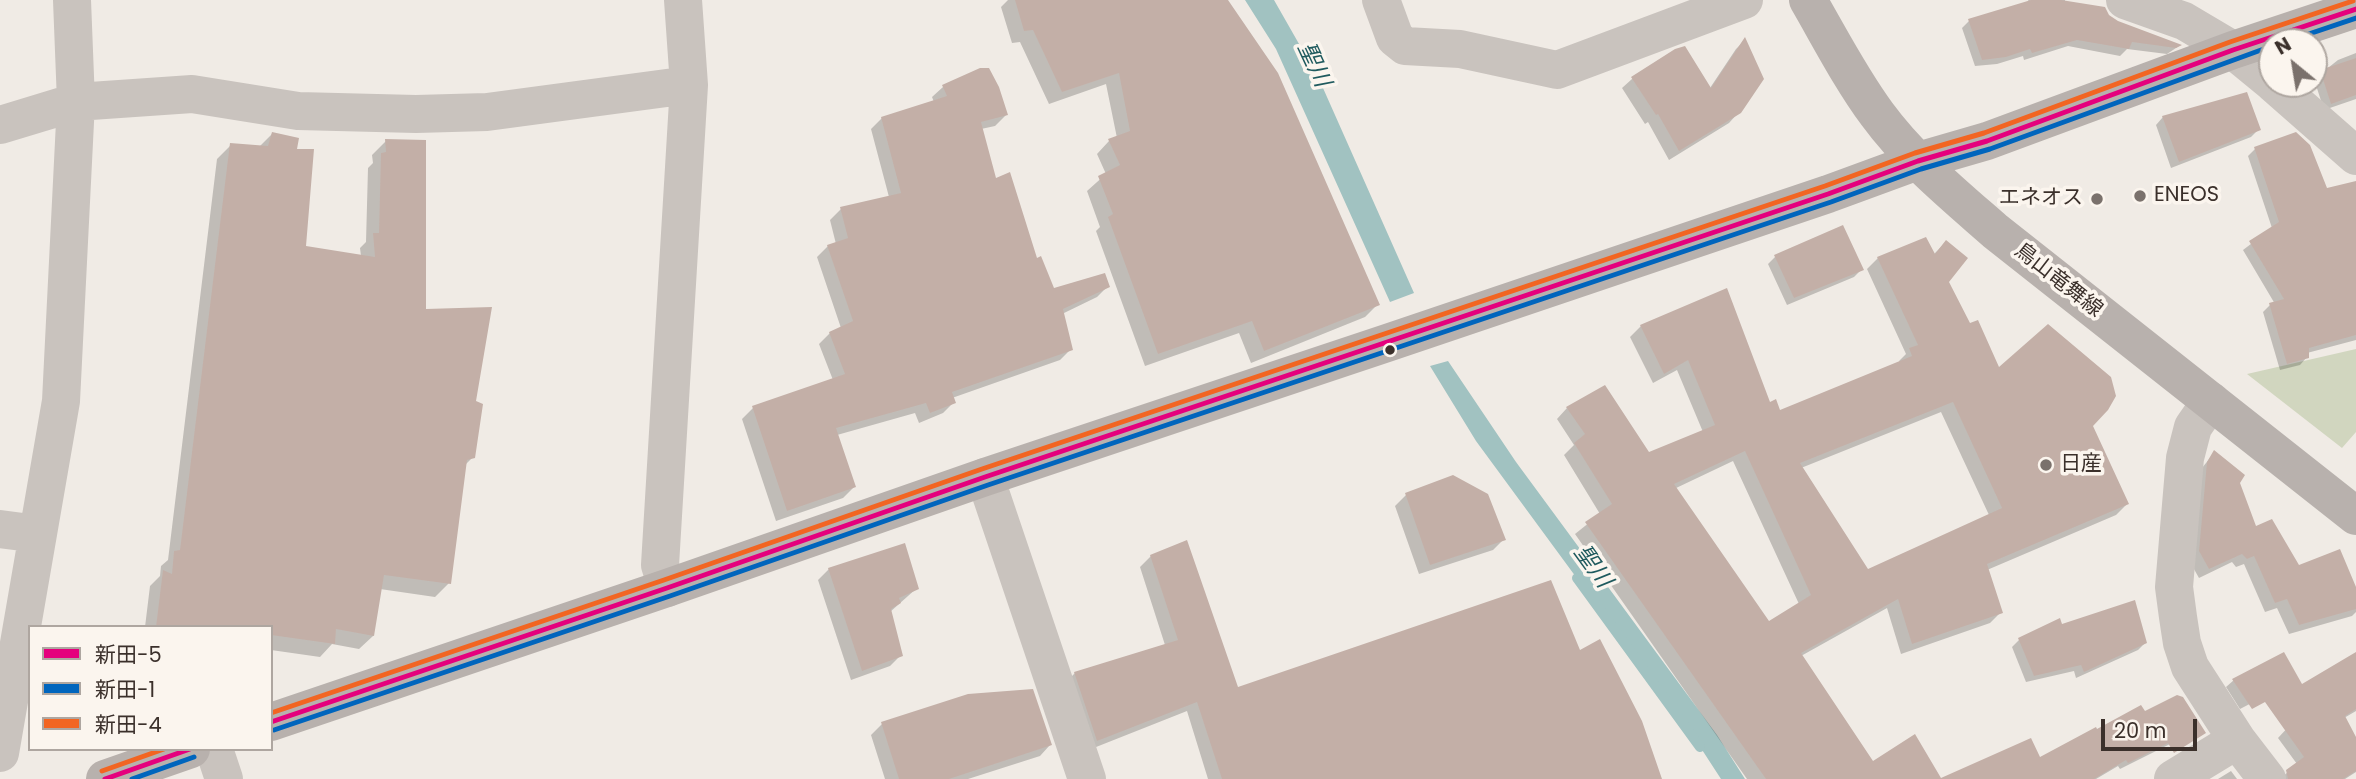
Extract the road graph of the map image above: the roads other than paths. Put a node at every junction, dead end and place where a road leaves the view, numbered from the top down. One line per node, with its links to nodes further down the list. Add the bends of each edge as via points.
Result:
1 (72, 0): 12 (street)
2 (683, 0): 10 (street)
3 (1381, 0): 4 (street, via 1395,38 1405,46 1460,49 1557,70)
4 (1744, 0)
5 (1808, 0): 15 (main road, 鳥山竜舞線, via 1878,116)
6 (2125, 0): 8 (street, via 2184,21)
7 (2356, 9): 8 (main road)
8 (2233, 50): 9 (street); 15 (main road, via 1987,141)
9 (2258, 71)
10 (689, 85): 12 (street, via 488,112 416,114 298,111 192,94); 21 (street, via 660,565)
11 (2290, 98): 14 (street)
12 (76, 102): 13 (street); 20 (street, via 61,401)
13 (0, 125)
14 (2356, 156)
15 (1918, 161): 16 (main road, 鳥山竜舞線, via 1994,231); 17 (main road)
16 (2211, 401): 18 (main road, 鳥山竜舞線); 23 (street, via 2188,441 2174,587 2190,667)
17 (985, 477): 21 (main road); 29 (street)
18 (2356, 516)
19 (0, 529): 20 (street)
20 (38, 534): 26 (street)
21 (667, 588): 22 (main road)
22 (273, 721)
23 (2237, 740): 30 (street); 31 (street)
24 (185, 751): 27 (main road)
25 (215, 751): 28 (street)
26 (0, 753)
27 (105, 779)
28 (224, 779)
29 (1087, 779)
30 (2173, 779)
31 (2267, 779)

